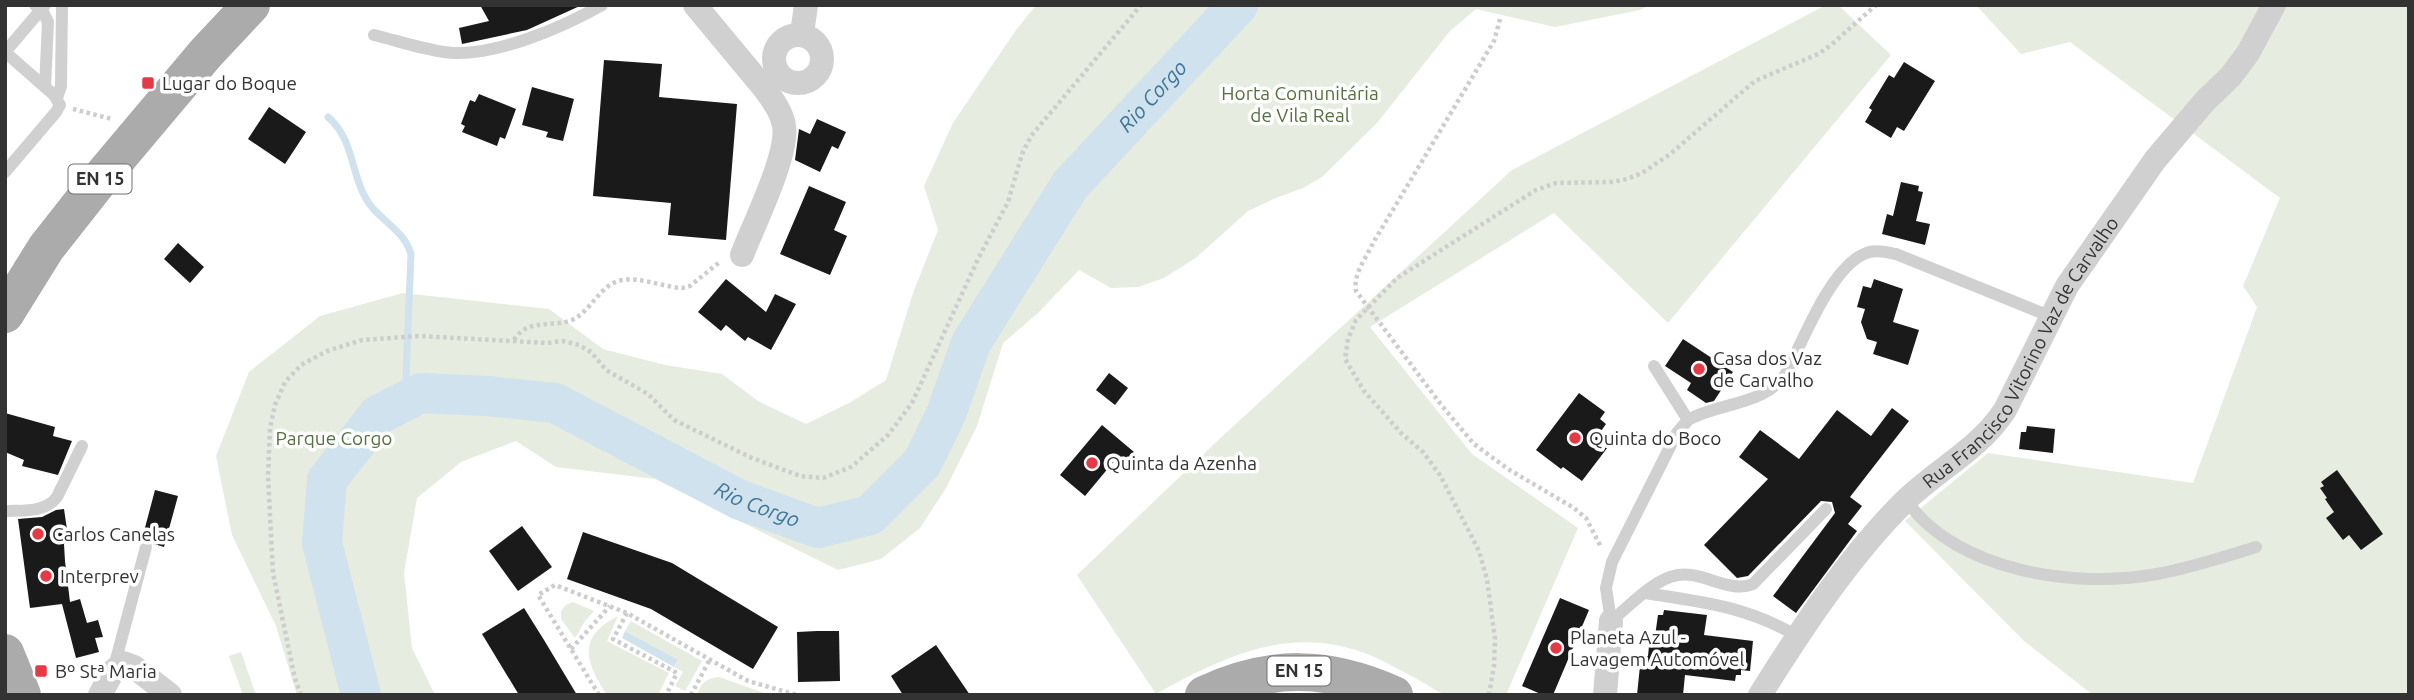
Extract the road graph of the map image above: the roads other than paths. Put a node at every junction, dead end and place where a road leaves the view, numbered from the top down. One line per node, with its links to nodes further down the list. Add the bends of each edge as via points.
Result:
1 (62, 5): 14 (lane)
2 (217, 5): 12 (main road, EN 15)
3 (251, 5): 12 (main road, EN 15)
4 (602, 5): 10 (lane, via 557,27 472,52 441,51)
5 (695, 5): 16 (street, via 768,94 784,125 780,158)
6 (806, 5): 9 (street)
7 (2274, 5): 18 (street, Rua Francisco Vitorino Vaz de Carvalho, via 2231,76 2155,160 2067,286)
8 (40, 7): 11 (lane); 13 (lane, via 48,22)
9 (802, 34)
10 (374, 35)
11 (5, 52): 13 (lane)
12 (206, 52): 17 (main road, EN 15, via 57,232)
13 (45, 87): 14 (lane)
14 (57, 98): 15 (lane, via 58,109)
15 (5, 172)
16 (742, 255)
17 (5, 314)
18 (2052, 317): 20 (lane, via 1896,254 1872,251 1849,263 1834,282 1777,384 1758,397); 22 (street, Rua Francisco Vitorino Vaz de Carvalho, via 1994,427)
19 (1654, 366): 20 (lane)
20 (1688, 420): 28 (lane, via 1615,555 1607,579)
21 (82, 446): 24 (lane, via 51,504)
22 (1906, 500): 26 (lane, via 1928,527 1965,550 2053,575 2107,579 2155,574); 29 (street, Rua Francisco Vitorino Vaz de Carvalho, via 1866,544)
23 (1826, 509): 27 (lane, via 1749,586 1684,574)
24 (5, 511)
25 (146, 547): 31 (lane)
26 (2256, 547)
27 (1645, 593): 28 (lane); 29 (lane, via 1743,610)
28 (1611, 621): 37 (street)
29 (1797, 636): 38 (street, Rua Francisco Vitorino Vaz de Carvalho)
30 (5, 653): 32 (main road)
31 (113, 671): 33 (street); 34 (street, via 119,664 129,664)
32 (22, 695)
33 (100, 695)
34 (170, 695)
35 (1204, 695): 36 (main road, EN 15, via 1257,676 1305,671 1352,678)
36 (1394, 695)
37 (1605, 695)
38 (1760, 695)

